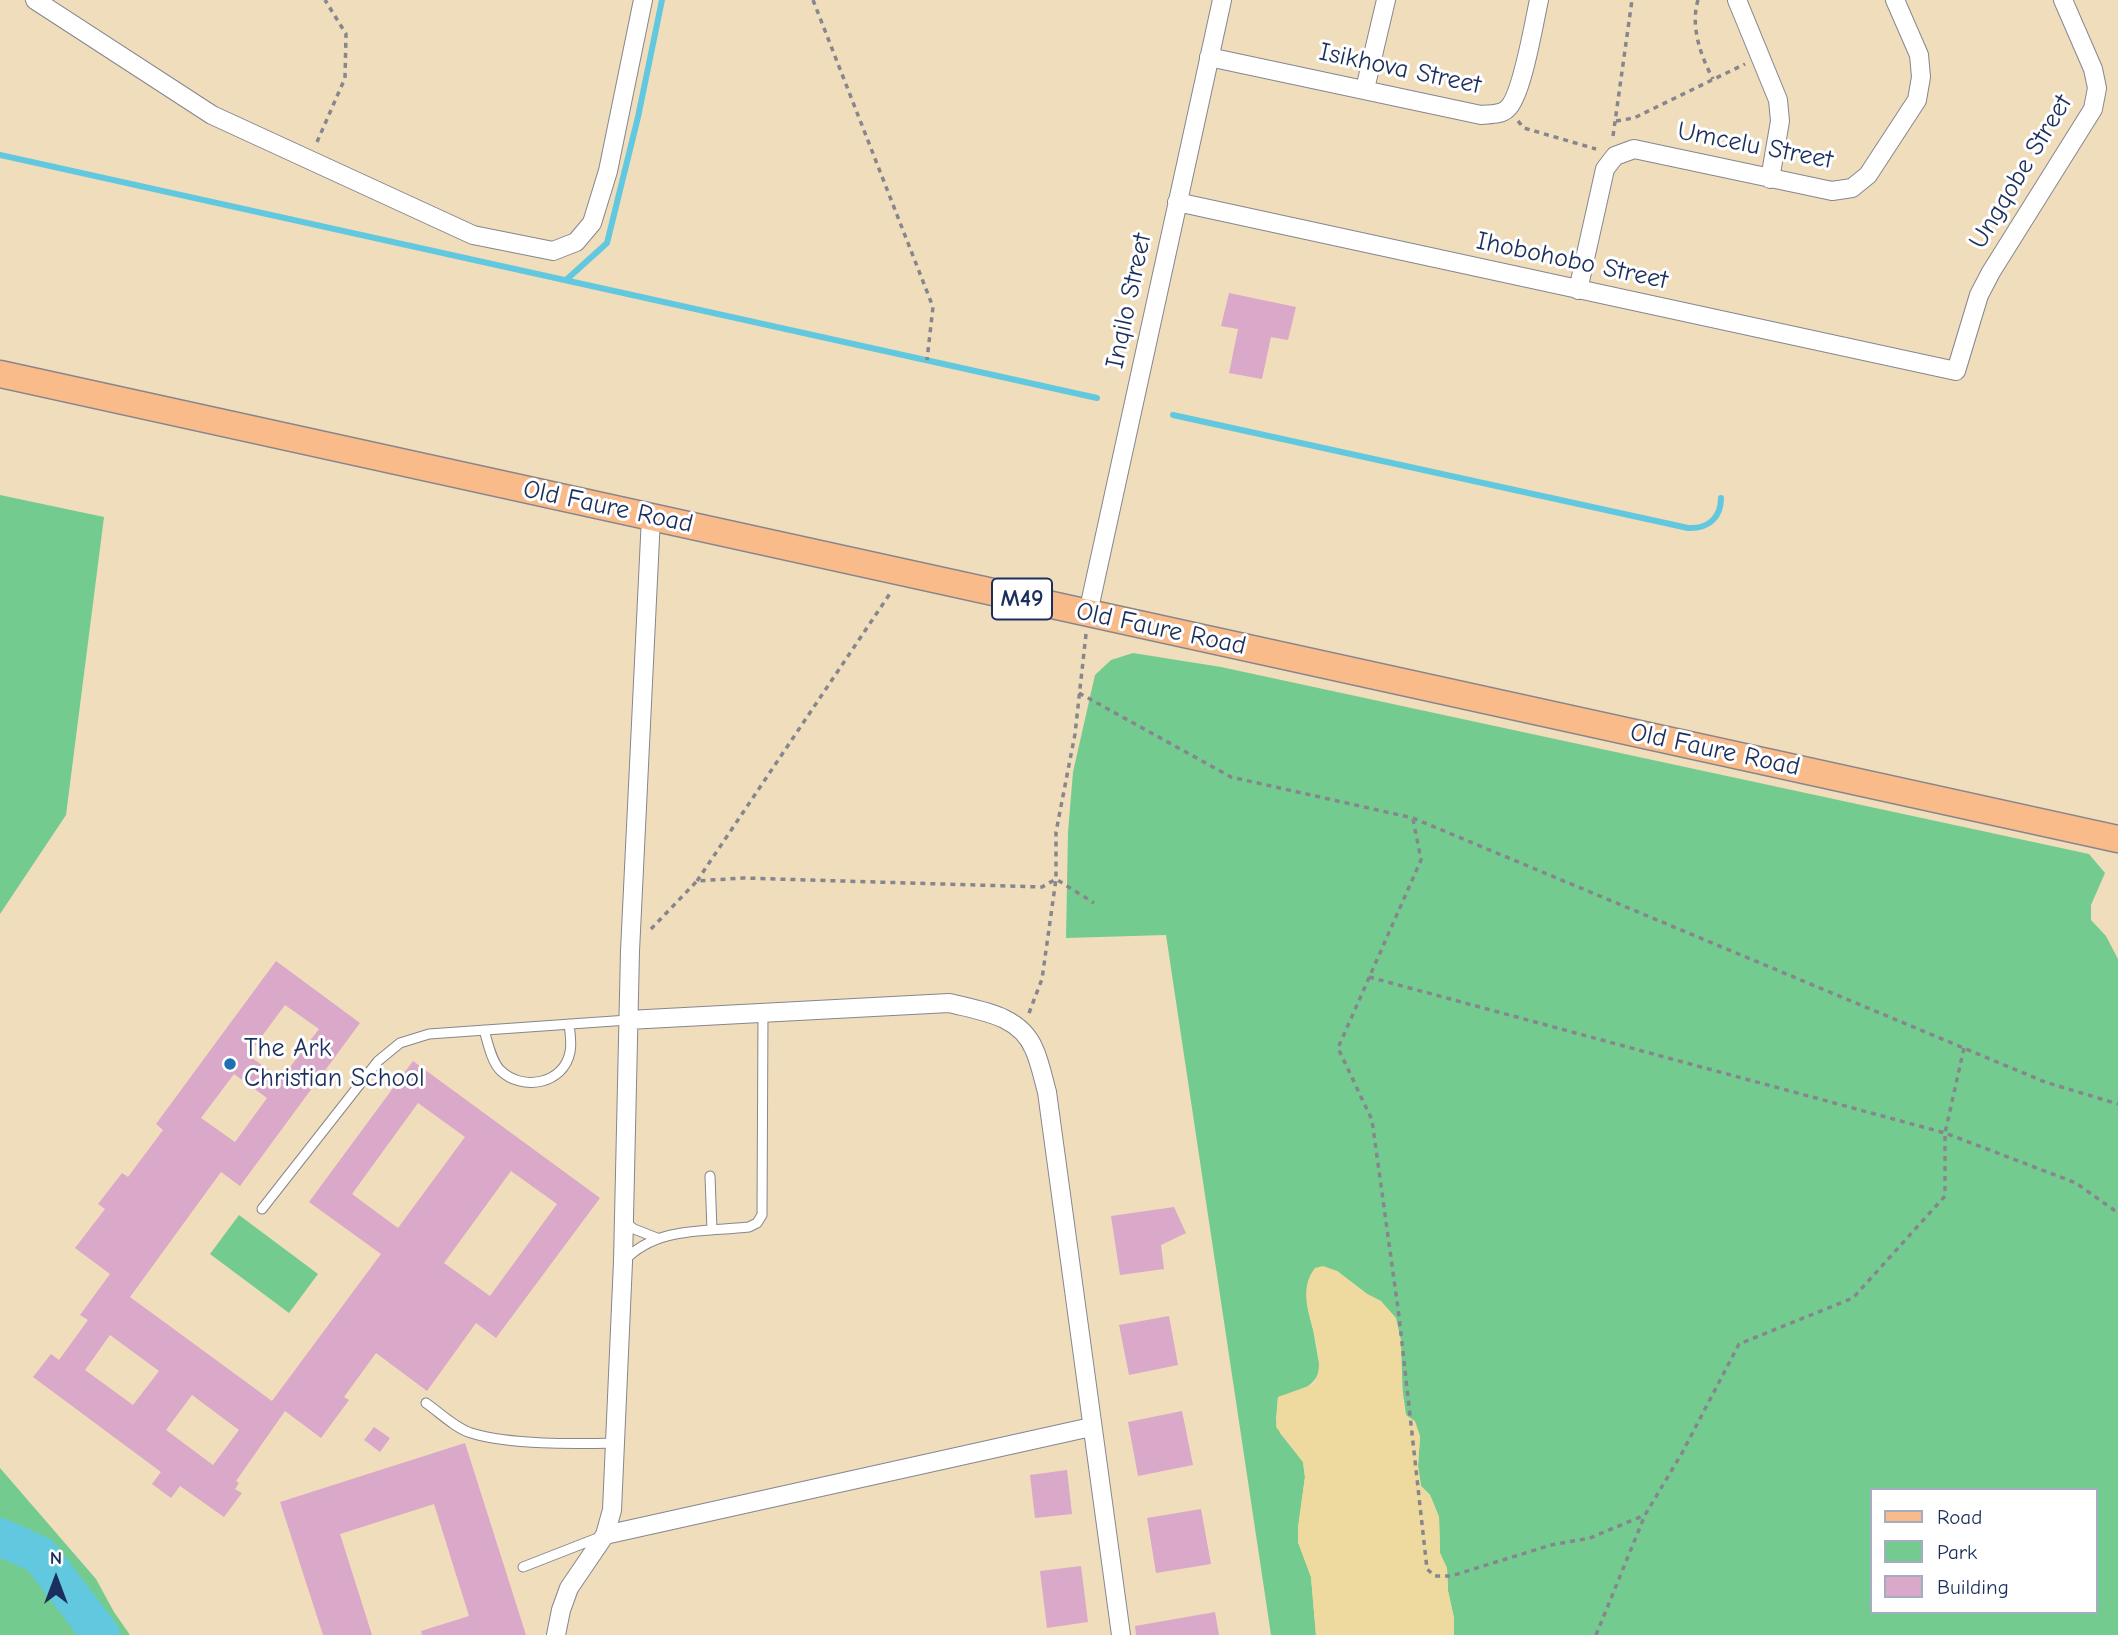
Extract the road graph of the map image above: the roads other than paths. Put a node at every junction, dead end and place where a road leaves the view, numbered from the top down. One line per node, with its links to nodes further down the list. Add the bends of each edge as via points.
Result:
1 (35, 0): 2 (street, via 212,115 473,235 553,251 576,242 592,223 608,171)
2 (643, 0)
3 (1222, 0): 9 (street, Inqilo Street)
4 (1386, 0): 10 (street)
5 (1539, 0): 10 (street, Isikhova Street, via 1517,95 1507,110 1481,115)
6 (1737, 0): 11 (street, via 1778,100 1780,121)
7 (1895, 0): 11 (street, Umcelu Street, via 1919,55 1921,77 1917,100 1868,175 1852,188 1832,191)
8 (2063, 0): 14 (street, Ungqobe Street, via 2093,69 2097,88 2093,109 1991,272 1979,295)
9 (1209, 57): 10 (street, Isikhova Street); 12 (street, Inqilo Street)
10 (1366, 89)
11 (1770, 179): 13 (street, Umcelu Street, via 1634,149 1613,153 1605,169)
12 (1177, 202): 13 (street, Ihobohobo Street); 17 (street, Inqilo Street)
13 (1578, 290): 14 (street, Ihobohobo Street)
14 (1956, 371)
15 (0, 374): 16 (main road, Old Faure Road / M49)
16 (652, 517): 17 (main road, Old Faure Road / M49); 20 (street)
17 (1088, 613): 18 (main road, Old Faure Road / M49)
18 (2118, 839)
19 (763, 1013): 20 (street); 26 (lane, via 762,1215 749,1227); 30 (street, via 949,1003 999,1016 1022,1029 1034,1048 1047,1092)
20 (628, 1020): 21 (lane); 25 (street)
21 (569, 1024): 22 (lane); 22 (lane, via 571,1050 564,1066 535,1083 517,1081 494,1063)
22 (484, 1030): 24 (lane, via 414,1037 388,1051)
23 (710, 1176): 26 (lane)
24 (262, 1209)
25 (623, 1221): 27 (lane); 28 (street)
26 (712, 1230): 27 (lane)
27 (657, 1238): 28 (lane)
28 (622, 1262): 31 (street)
29 (426, 1403): 31 (lane, via 468,1432 481,1435)
30 (1091, 1427): 32 (street); 35 (street)
31 (616, 1443): 32 (street, via 612,1510)
32 (604, 1535): 33 (lane); 34 (street, via 569,1588)
33 (523, 1567)
34 (556, 1635)
35 (1121, 1635)

